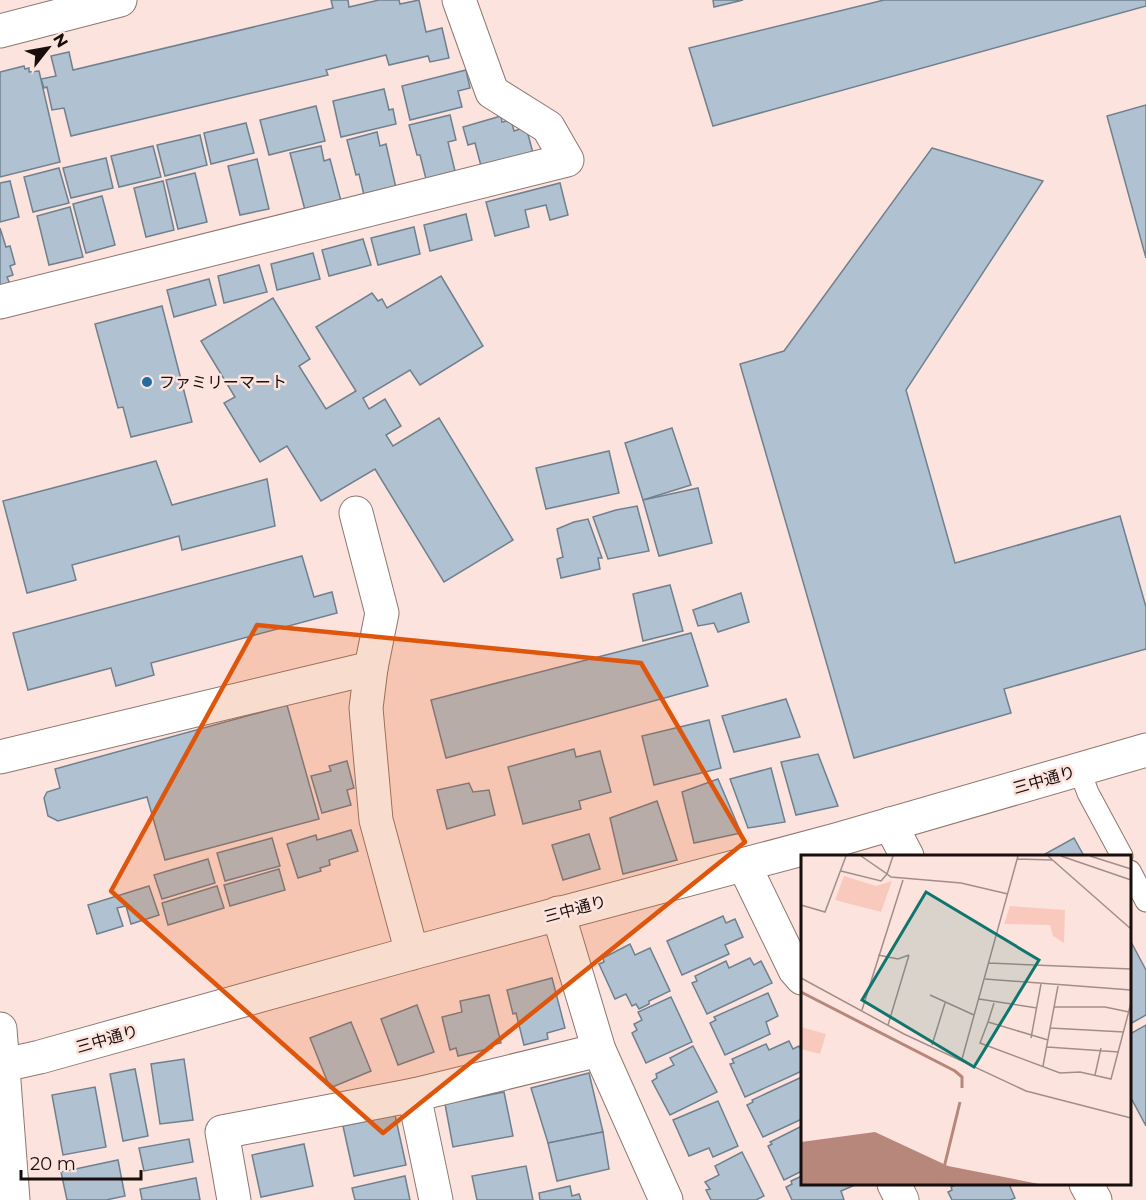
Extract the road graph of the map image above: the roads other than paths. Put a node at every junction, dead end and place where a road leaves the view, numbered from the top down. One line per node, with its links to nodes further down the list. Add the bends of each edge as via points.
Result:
1 (120, 0): 3 (street)
2 (459, 0): 4 (street, via 492,92 548,127 567,160)
3 (0, 32)
4 (0, 302)
5 (356, 513): 6 (street, via 382,613)
6 (371, 668): 8 (street); 17 (street, via 366,708 376,820)
7 (1146, 750): 9 (street, 三中通り)
8 (0, 757)
9 (1079, 770): 10 (street, 三中通り); 12 (lane)
10 (890, 824): 11 (street); 13 (street, 三中通り)
11 (906, 855)
12 (1121, 855)
13 (744, 865): 16 (street, 三中通り); 18 (street)
14 (1131, 873): 15 (lane)
15 (1146, 902)
16 (558, 914): 17 (street, 三中通り); 20 (street)
17 (412, 953): 21 (street, 三中通り)
18 (801, 977)
19 (0, 1029): 21 (street)
20 (599, 1050): 22 (street); 28 (street)
21 (4, 1065): 25 (street)
22 (414, 1095): 26 (street, via 222,1132); 27 (street)
23 (894, 1185): 29 (street)
24 (1087, 1185): 30 (street)
25 (13, 1200)
26 (234, 1200)
27 (436, 1200)
28 (666, 1200)
29 (902, 1200)
30 (1095, 1200)

